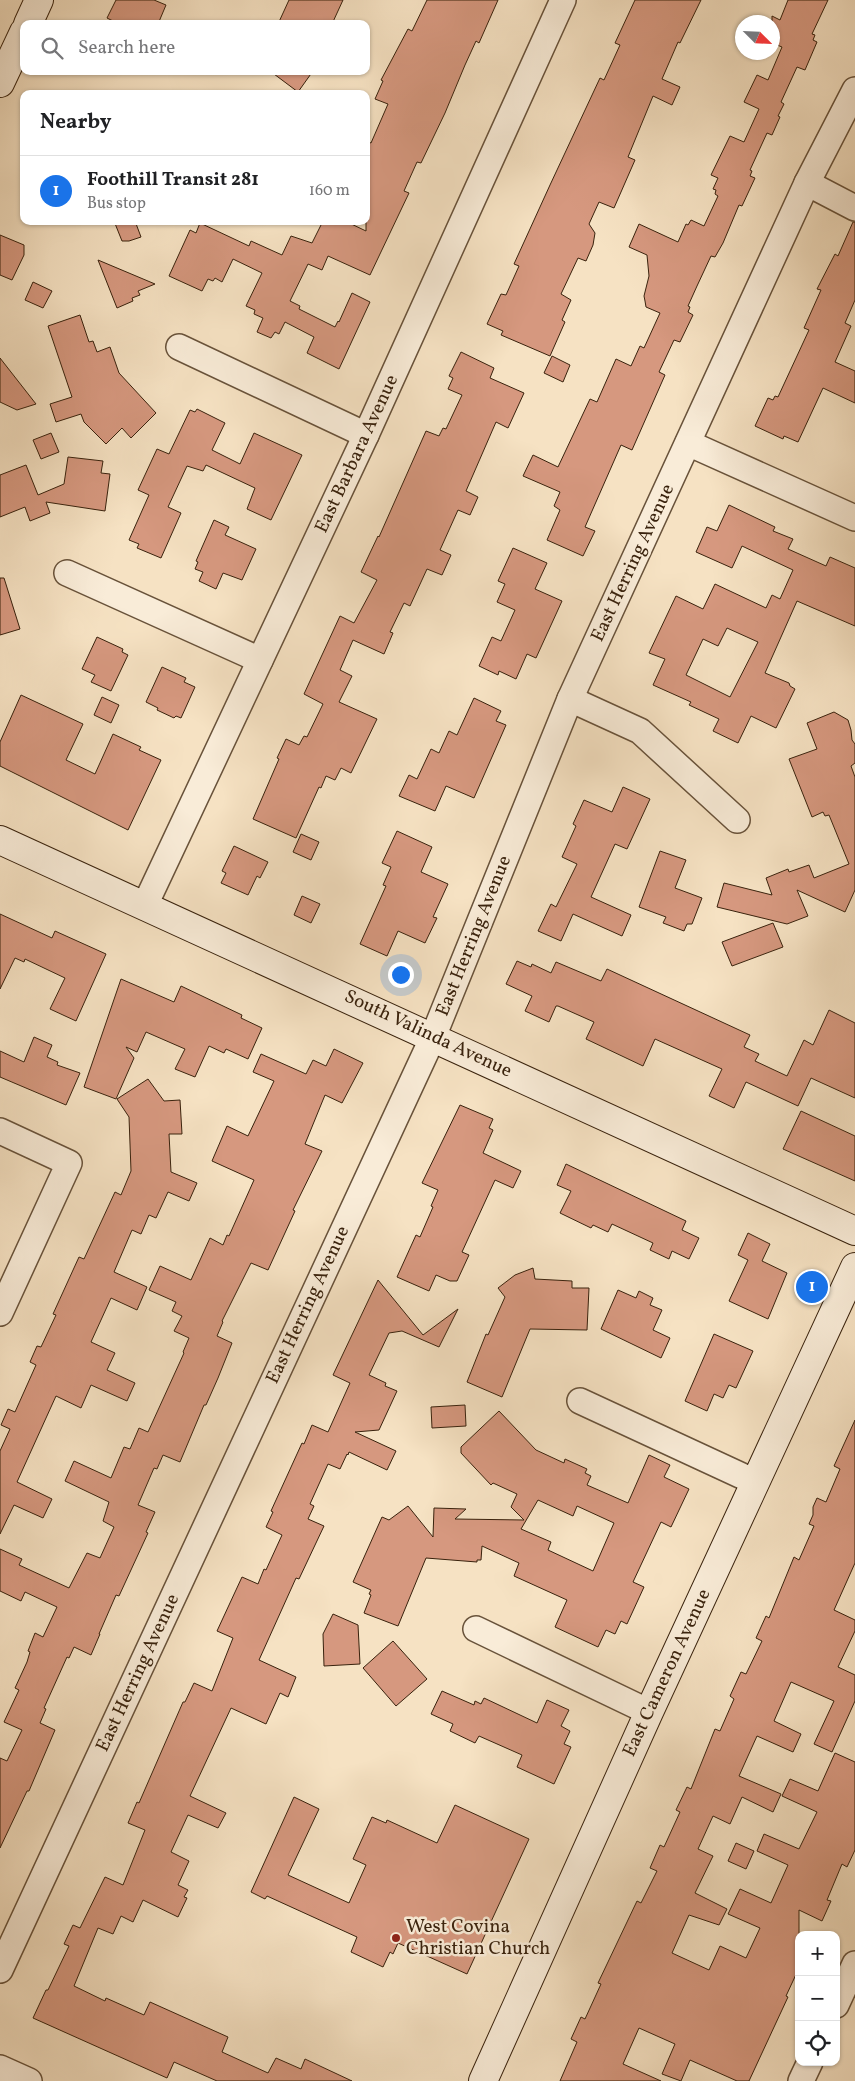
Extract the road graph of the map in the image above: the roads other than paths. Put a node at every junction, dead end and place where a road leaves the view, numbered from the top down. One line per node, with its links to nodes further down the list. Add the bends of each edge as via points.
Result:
1 (39, 0): 3 (main road)
2 (564, 0): 10 (street, East Barbara Avenue)
3 (30, 20)
4 (20, 40): 5 (main road)
5 (0, 83)
6 (855, 90): 7 (street, East Herring Avenue)
7 (807, 183): 8 (street); 11 (street, East Herring Avenue)
8 (855, 208)
9 (179, 348): 10 (street)
10 (366, 435): 14 (street, East Barbara Avenue)
11 (688, 443): 12 (street); 15 (street, East Herring Avenue)
12 (855, 518)
13 (67, 573): 14 (street)
14 (260, 660): 18 (street, East Barbara Avenue)
15 (570, 700): 16 (street, via 640,731); 19 (street, East Herring Avenue)
16 (737, 820)
17 (0, 840): 18 (main road, South Valinda Avenue)
18 (145, 905): 19 (main road, South Valinda Avenue)
19 (433, 1037): 21 (main road, South Valinda Avenue); 29 (street, East Herring Avenue)
20 (0, 1131): 23 (street, via 69,1163)
21 (855, 1231)
22 (855, 1267): 25 (main road, East Cameron Avenue)
23 (0, 1313)
24 (580, 1401): 25 (street)
25 (755, 1482): 27 (main road, East Cameron Avenue)
26 (476, 1629): 27 (street)
27 (649, 1712): 34 (main road, East Cameron Avenue)
28 (855, 1964): 30 (street)
29 (0, 1970)
30 (840, 1996)
31 (808, 2066): 35 (street)
32 (0, 2068): 33 (street)
33 (29, 2081)
34 (483, 2081)
35 (801, 2081)

